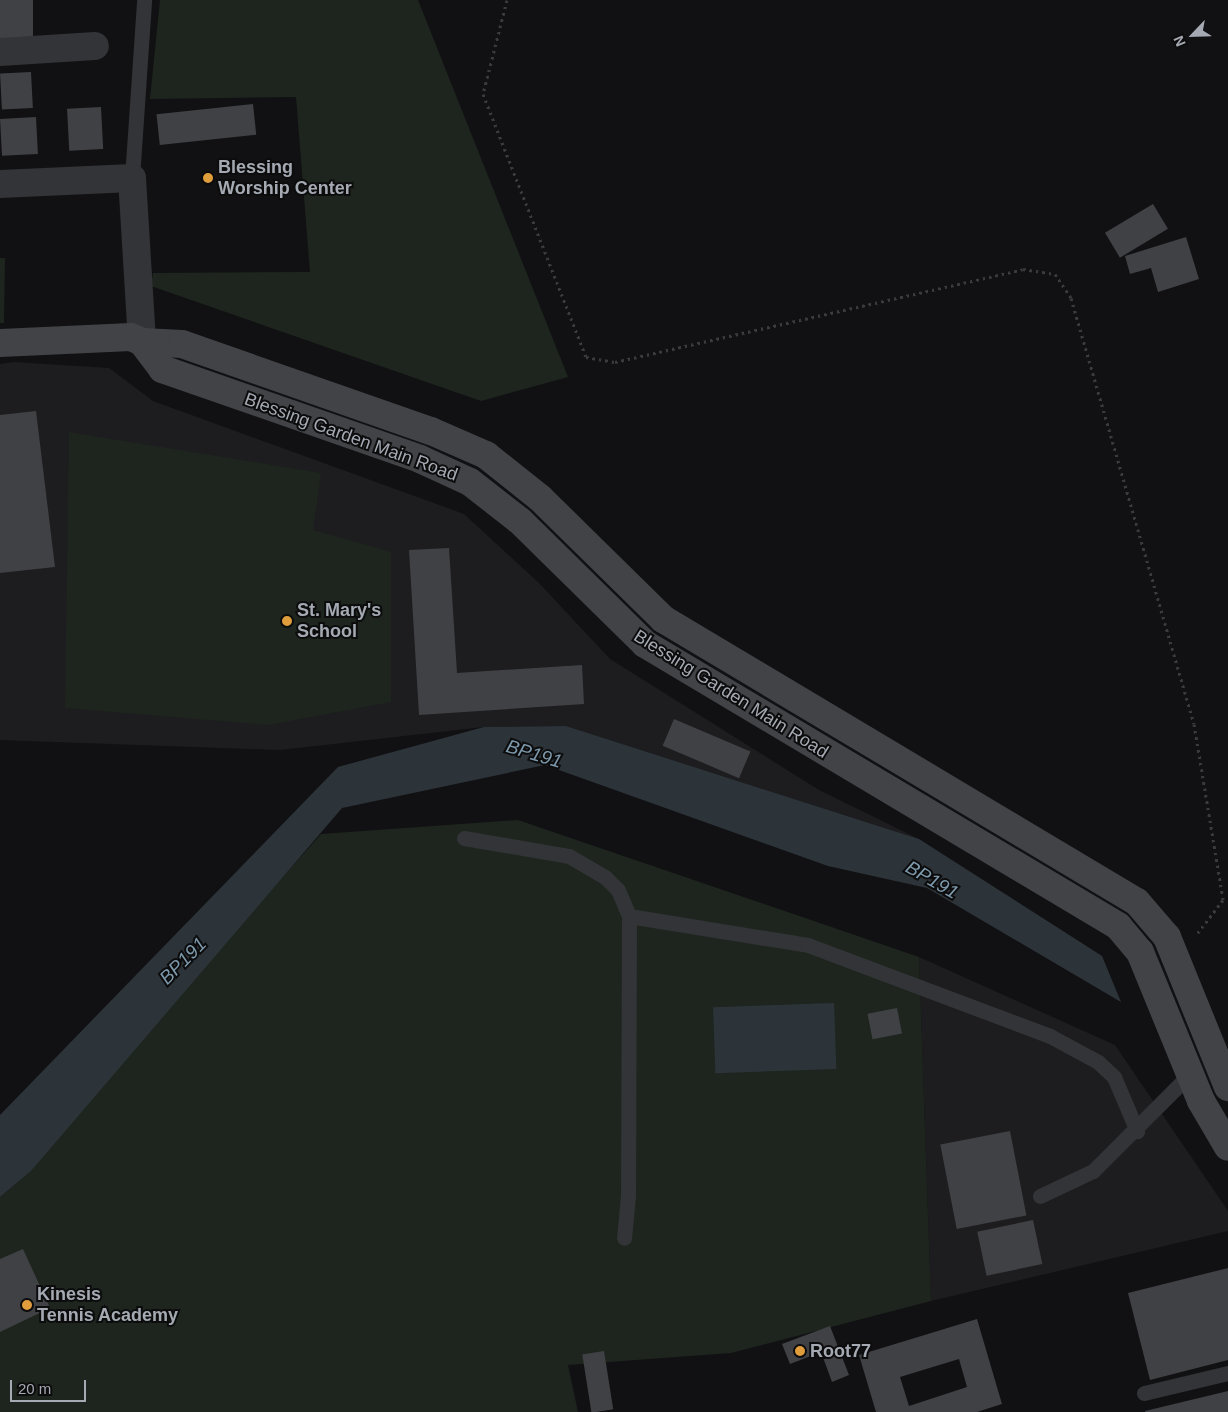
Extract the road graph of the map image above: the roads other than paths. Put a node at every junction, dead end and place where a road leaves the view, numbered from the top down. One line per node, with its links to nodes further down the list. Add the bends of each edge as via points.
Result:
1 (144, 0): 4 (lane)
2 (95, 46): 3 (street)
3 (0, 52)
4 (132, 178): 5 (street); 6 (street)
5 (0, 184)
6 (142, 342): 7 (main road, Blessing Garden Main Road, via 130,337); 10 (main road, Blessing Garden Main Road, via 162,369 420,459 470,482 520,521 645,644 1118,926 1140,952); 11 (main road, Blessing Garden Main Road, via 182,344 431,431 486,455 540,498 662,619 1137,902 1167,937)
7 (0, 343)
8 (464, 838): 9 (lane, via 569,856 605,877 618,890)
9 (629, 916): 12 (lane, via 808,945 1050,1036 1098,1062 1114,1077); 15 (lane, via 628,1196)
10 (1190, 1074): 12 (lane); 13 (main road, Blessing Garden Main Road)
11 (1228, 1087)
12 (1137, 1131): 14 (lane, via 1093,1171)
13 (1228, 1147)
14 (1040, 1196)
15 (624, 1238)
16 (1228, 1373): 17 (lane)
17 (1144, 1393)

